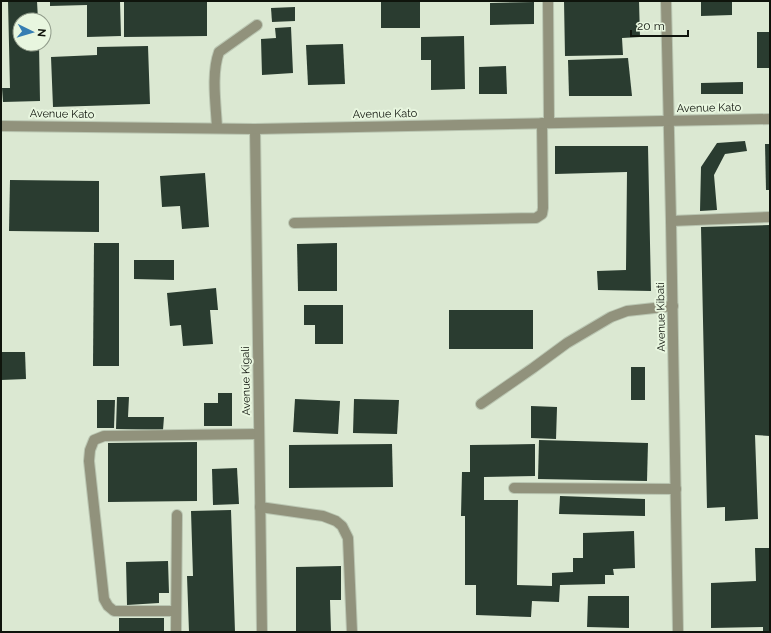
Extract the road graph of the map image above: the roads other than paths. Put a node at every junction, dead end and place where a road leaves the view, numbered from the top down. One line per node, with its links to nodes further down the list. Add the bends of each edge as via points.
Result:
1 (548, 1): 6 (street)
2 (666, 1): 5 (street, Avenue Kibati)
3 (257, 25): 8 (street, via 219,52 216,59)
4 (770, 119): 5 (street, Avenue Kato)
5 (668, 121): 6 (street, Avenue Kato); 11 (street, Avenue Kibati)
6 (545, 123): 9 (street, Avenue Kato); 12 (street, via 543,208 542,214 536,218)
7 (1, 126): 8 (street, Avenue Kato)
8 (216, 128): 9 (street, Avenue Kato)
9 (255, 129): 15 (street, Avenue Kigali)
10 (770, 217): 11 (street)
11 (671, 220): 13 (street, Avenue Kibati)
12 (294, 223)
13 (673, 306): 14 (street, via 627,311 611,317 568,343); 17 (street, Avenue Kibati)
14 (481, 404)
15 (259, 434): 18 (street, Avenue Kigali); 20 (street, via 104,436 94,440 89,461 104,599 114,611)
16 (514, 488): 17 (street)
17 (676, 489): 24 (street, Avenue Kibati)
18 (260, 507): 22 (street, Avenue Kigali); 23 (street, via 323,516 336,520 342,526 348,538)
19 (177, 515): 20 (street)
20 (176, 611): 21 (street)
21 (176, 632)
22 (262, 632)
23 (352, 632)
24 (678, 632)

